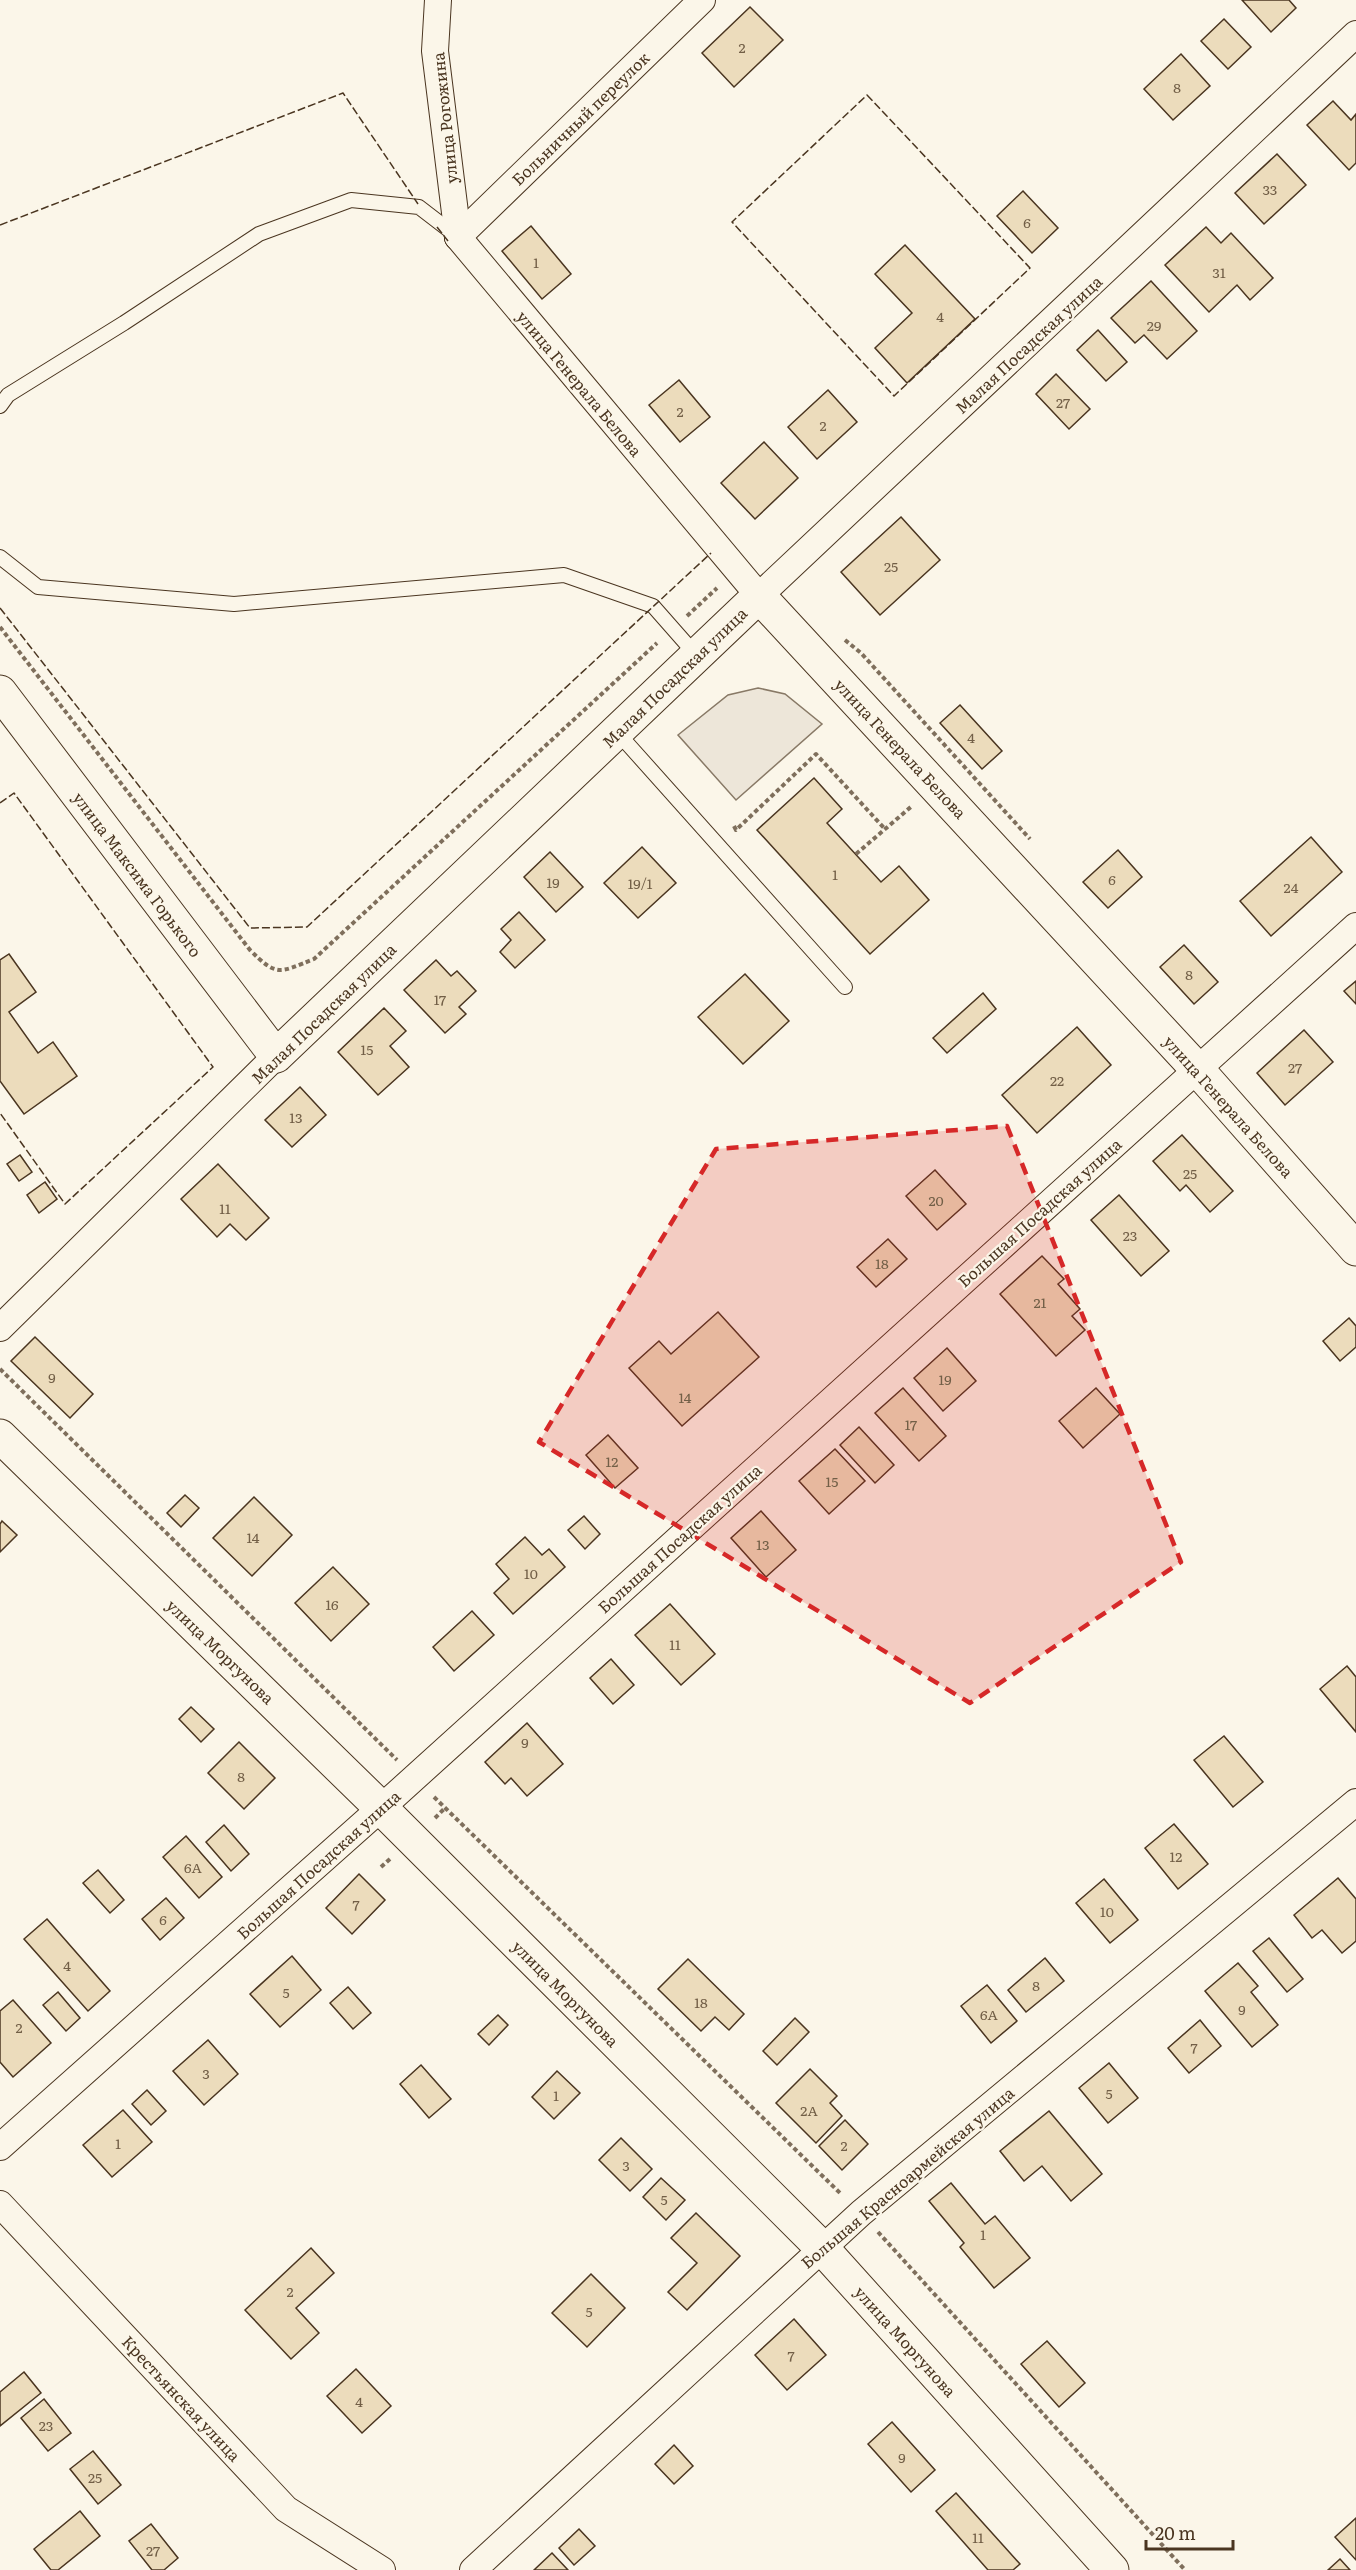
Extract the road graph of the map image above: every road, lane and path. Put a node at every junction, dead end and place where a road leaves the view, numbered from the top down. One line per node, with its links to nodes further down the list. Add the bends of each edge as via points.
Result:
1 (438, 0): 4 (street, улица Рогожина, via 435,51)
2 (702, 0): 4 (street, Больничный переулок)
3 (1356, 34): 7 (street, Малая Посадская улица)
4 (458, 237): 5 (lane, via 419,207 351,200 259,234 8,395); 7 (street, улица Генерала Белова)
5 (0, 406)
6 (0, 556): 8 (lane, via 38,587 234,604 564,575 653,606)
7 (759, 596): 8 (main road, Малая Посадская улица); 13 (main road, улица Генерала Белова)
8 (697, 656): 11 (main road, Малая Посадская улица)
9 (608, 688): 11 (path)
10 (0, 692): 19 (main road, улица Максима Горького)
11 (625, 724): 18 (lane); 19 (main road, Малая Посадская улица)
12 (961, 763): 13 (path)
13 (935, 785): 15 (path); 20 (main road, улица Генерала Белова)
14 (728, 821): 15 (path, via 736,830 816,754)
15 (885, 829): 16 (path)
16 (856, 854)
17 (1356, 926): 20 (street, Большая Посадская улица)
18 (845, 987)
19 (276, 1056): 22 (street, Малая Посадская улица)
20 (1197, 1069): 21 (main road, улица Генерала Белова); 25 (street, Большая Посадская улица)
21 (1356, 1249)
22 (0, 1328)
23 (0, 1369): 25 (path)
24 (0, 1436): 27 (main road, улица Моргунова)
25 (415, 1778): 27 (street, Большая Посадская улица); 30 (path)
26 (1356, 1802): 30 (street, Большая Красноармейская улица)
27 (381, 1808): 28 (street, Большая Посадская улица); 31 (main road, улица Моргунова)
28 (0, 2147)
29 (0, 2204): 32 (street, Крестьянская улица, via 286,2509)
30 (861, 2214): 31 (street, Большая Красноармейская улица); 35 (path)
31 (822, 2248): 33 (street, Большая Красноармейская улица); 34 (main road, улица Моргунова)
32 (382, 2570)
33 (473, 2570)
34 (1112, 2570)
35 (1185, 2570)

